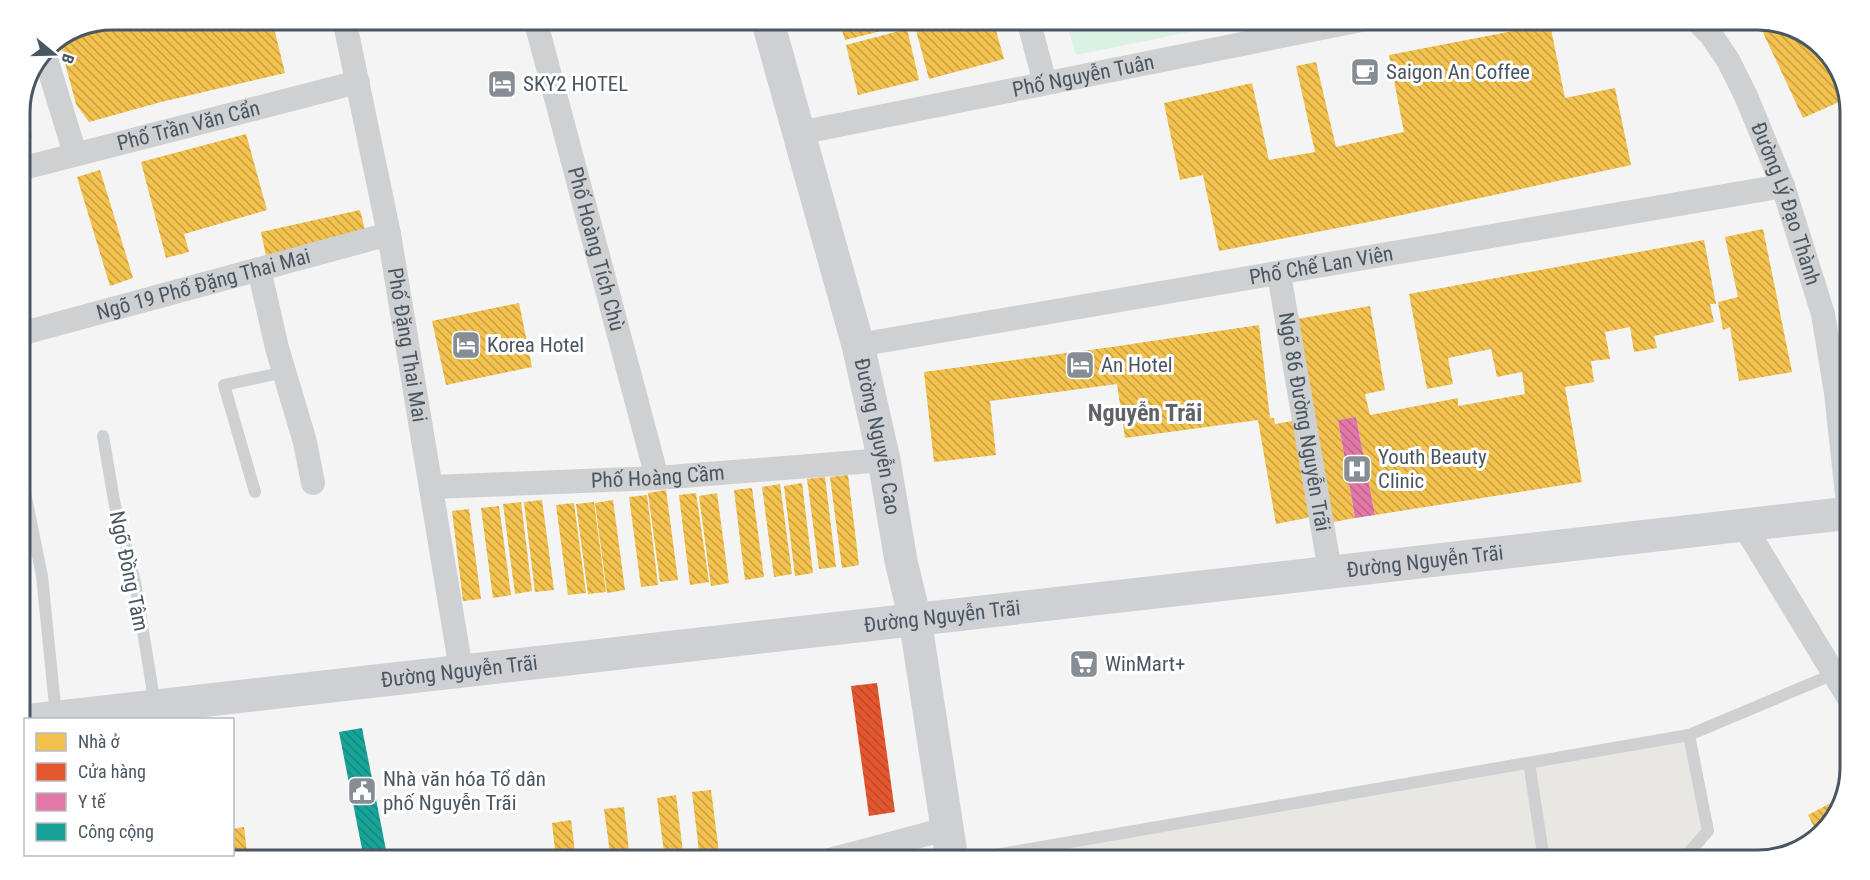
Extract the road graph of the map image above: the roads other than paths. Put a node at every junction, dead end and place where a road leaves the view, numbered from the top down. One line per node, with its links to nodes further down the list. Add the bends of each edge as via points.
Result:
1 (346, 30): 8 (street, Phố Đặng Thai Mai)
2 (538, 30): 23 (street, Phố Hoàng Tích Chù)
3 (770, 30): 10 (main road, Đường Nguyễn Cao)
4 (1031, 30): 9 (street)
5 (1296, 30): 9 (street, Phố Nguyễn Tuân)
6 (1706, 30): 13 (street, Đường Lý Đạo Thành, via 1738,79)
7 (47, 62): 11 (street)
8 (358, 82): 11 (street, Phố Trần Văn Cẩn); 14 (street, Phố Đặng Thai Mai)
9 (1045, 83): 10 (street, Phố Nguyễn Tuân)
10 (800, 133): 18 (main road, Đường Nguyễn Cao)
11 (75, 154): 12 (street, Phố Trần Văn Cẩn)
12 (30, 166)
13 (1783, 186): 16 (street, Phố Chế Lan Viên); 20 (street, Đường Lý Đạo Thành, via 1823,314)
14 (388, 234): 15 (street, Ngõ 19 Phố Đặng Thai Mai); 25 (street, Phố Đặng Thai Mai)
15 (259, 269): 17 (street, Ngõ 19 Phố Đặng Thai Mai); 19 (street)
16 (1279, 274): 18 (street, Phố Chế Lan Viên); 30 (street, Ngõ 86 Đường Nguyễn Trãi)
17 (30, 331)
18 (858, 345): 22 (main road, Đường Nguyễn Cao)
19 (285, 372): 24 (street); 26 (lane, via 224,385)
20 (1840, 427)
21 (103, 436): 35 (lane, Ngõ Đồng Tâm, via 115,506 135,582)
22 (884, 460): 23 (street, Phố Hoàng Cầm); 31 (main road, Đường Nguyễn Cao)
23 (657, 478): 25 (street, Phố Hoàng Cầm)
24 (313, 483)
25 (432, 488): 32 (street, Phố Đặng Thai Mai)
26 (255, 492)
27 (1840, 514): 29 (main road, Đường Nguyễn Trãi)
28 (30, 517): 36 (lane, via 42,576)
29 (1743, 524): 30 (main road, Đường Nguyễn Trãi); 33 (street)
30 (1330, 571): 31 (main road, Đường Nguyễn Trãi)
31 (915, 619): 32 (main road, Đường Nguyễn Trãi); 40 (main road, Đường Nguyễn Cao)
32 (461, 670): 35 (main road, Đường Nguyễn Trãi)
33 (1834, 674): 34 (street); 38 (lane)
34 (1840, 683)
35 (155, 705): 37 (main road, Đường Nguyễn Trãi)
36 (38, 718)
37 (46, 718)
38 (1689, 735): 39 (lane); 45 (lane, via 1708,831)
39 (1529, 763): 43 (lane); 44 (lane)
40 (946, 829): 41 (street); 42 (main road, Đường Nguyễn Cao)
41 (869, 850)
42 (950, 850)
43 (1029, 850)
44 (1542, 850)
45 (1692, 850)

